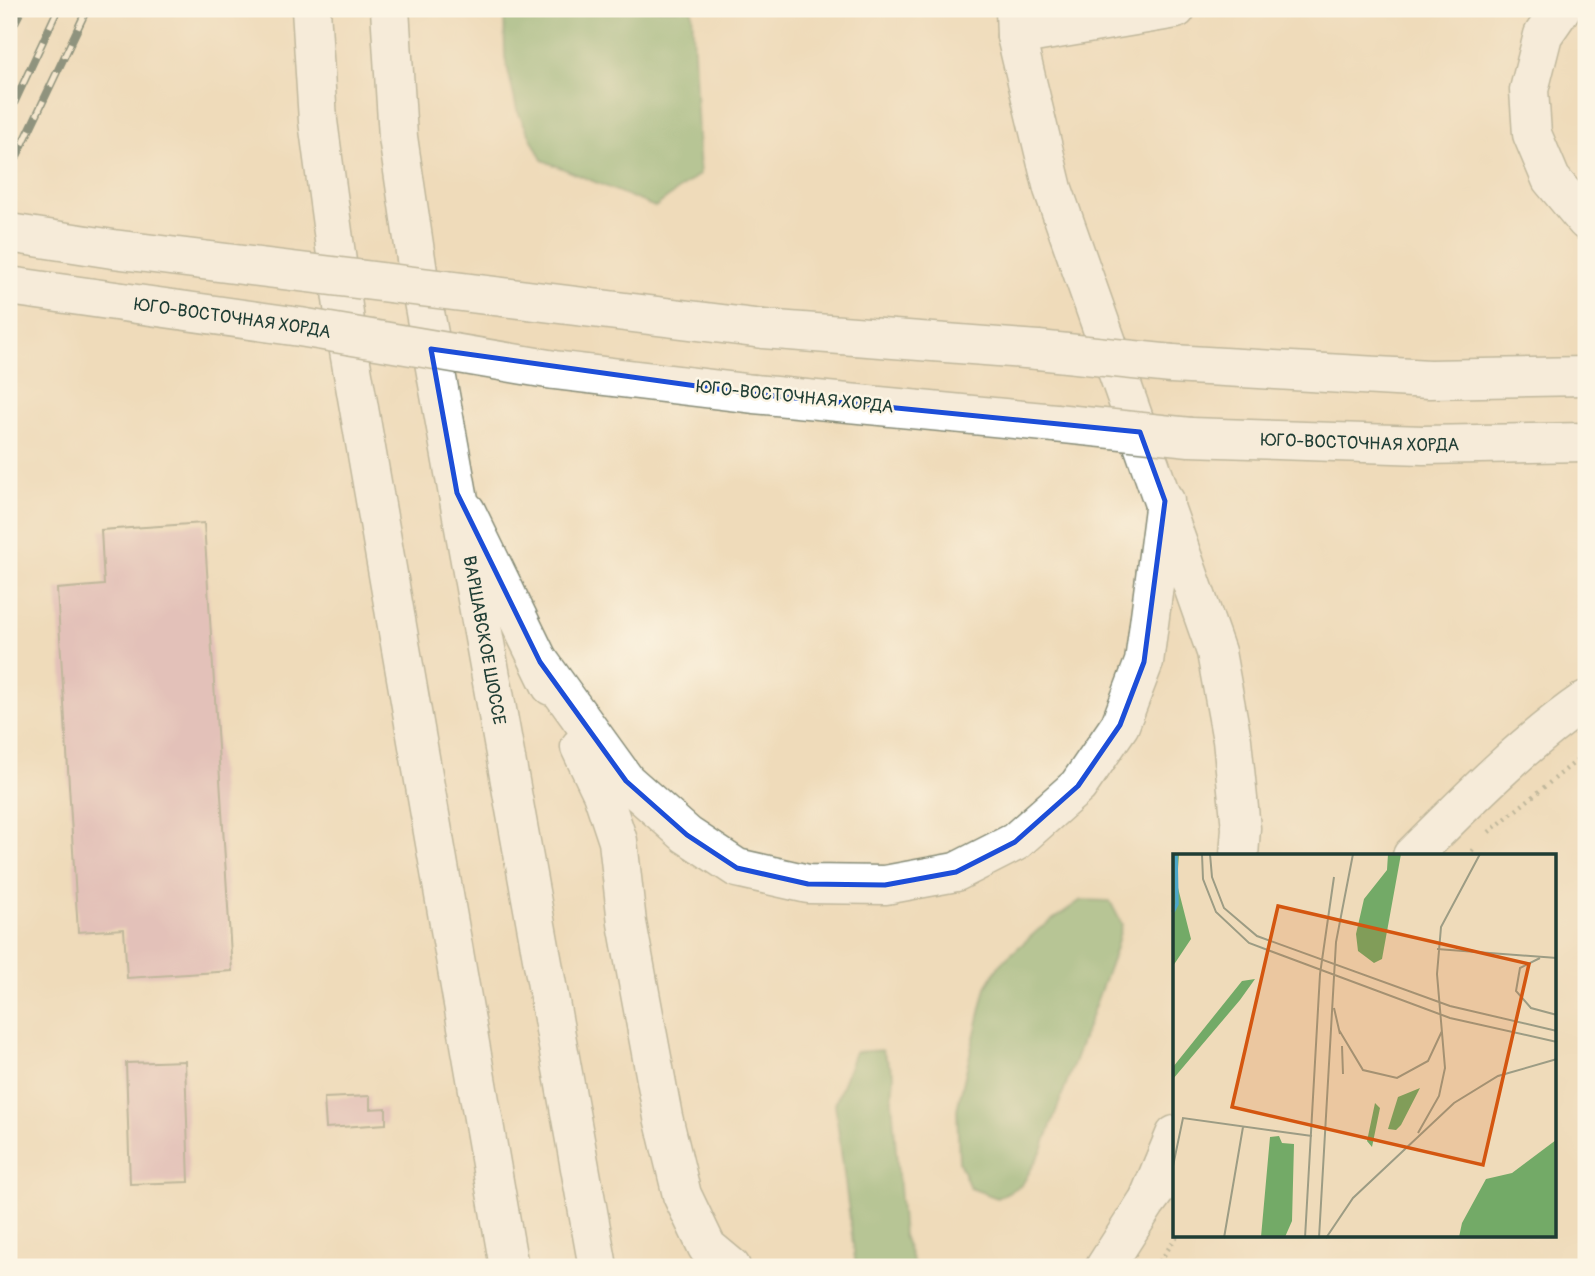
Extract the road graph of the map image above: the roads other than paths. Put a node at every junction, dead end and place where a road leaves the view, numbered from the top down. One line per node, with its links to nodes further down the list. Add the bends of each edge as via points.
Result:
1 (311, 9): 20 (main road, via 318,121 349,351)
2 (390, 9): 11 (main road, ВАРШАВСКОЕ ШОССЕ, via 398,137)
3 (1176, 9): 5 (main road)
4 (1561, 9): 6 (main road, via 1542,35 1529,90 1532,134 1551,179)
5 (1015, 22): 12 (main road, via 1053,189)
6 (1586, 221)
7 (9, 233): 9 (main road, bridge, via 763,328 1172,364 1429,379)
8 (9, 286): 10 (main road, ЮГО-ВОСТОЧНАЯ ХОРДА, bridge, via 300,327 554,370 1191,438 1423,445)
9 (1586, 376)
10 (1586, 442)
11 (457, 493): 13 (main road); 21 (main road, ВАРШАВСКОЕ ШОССЕ)
12 (1165, 501): 13 (main road, via 1144,662 1120,725 1078,786 1015,842 956,872 885,885 808,884 737,868 687,835 626,781); 15 (main road, via 1216,653 1232,740)
13 (540, 662): 22 (main road, via 601,793 618,841 627,923 682,1195 707,1248)
14 (1586, 700): 16 (main road, via 1479,790)
15 (1239, 854)
16 (1414, 854)
17 (1173, 1140): 19 (main road)
18 (1173, 1167): 19 (main road)
19 (1146, 1203): 23 (main road)
20 (509, 1267)
21 (598, 1267)
22 (731, 1267)
23 (1105, 1267)

